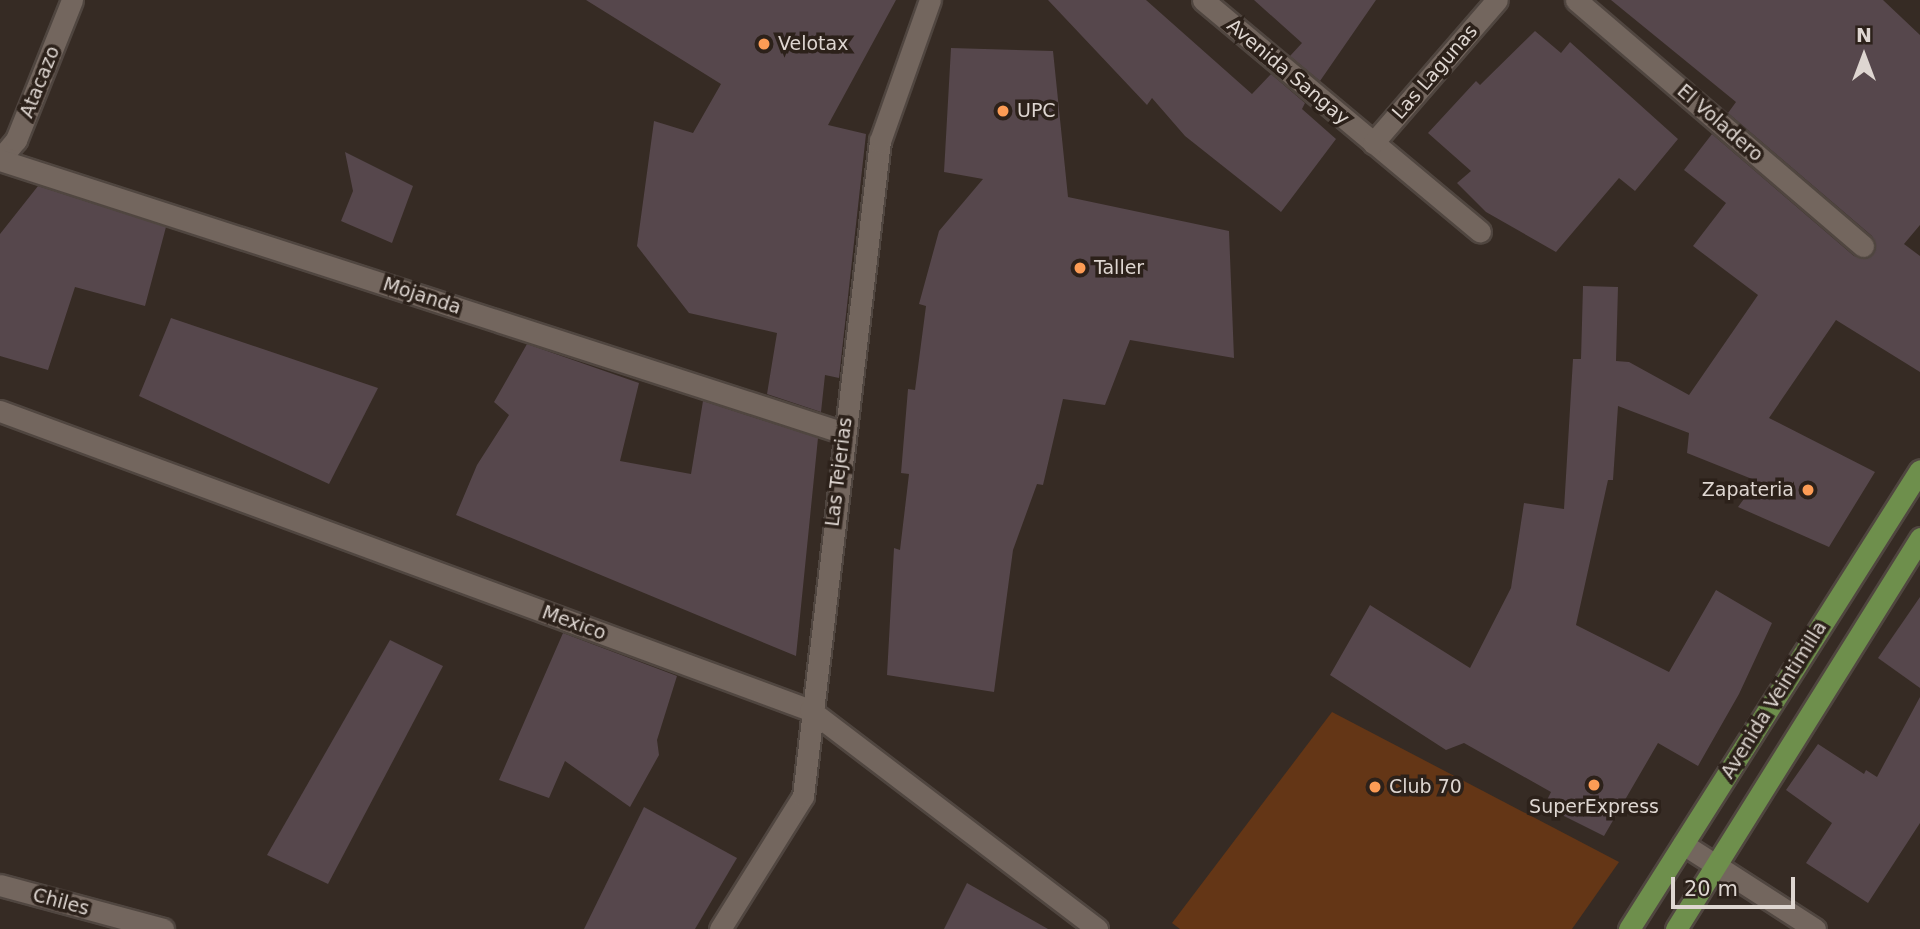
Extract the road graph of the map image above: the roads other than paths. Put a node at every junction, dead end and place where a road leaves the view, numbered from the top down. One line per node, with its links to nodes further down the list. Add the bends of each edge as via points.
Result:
1 (72, 0): 7 (street, Atacazo, via 16,140)
2 (1203, 0): 6 (street, Avenida Sangay)
3 (1497, 0): 6 (street, Las Lagunas)
4 (1577, 0): 9 (street, El Voladero)
5 (923, 2): 11 (street, Las Tejerias, via 880,141)
6 (1373, 144): 8 (street, Avenida Sangay)
7 (0, 160): 11 (street, Mojanda)
8 (1480, 232)
9 (1863, 246)
10 (0, 411): 14 (street, Mexico)
11 (844, 433): 14 (street, Las Tejerias)
12 (1920, 470): 15 (main road, Avenida Veintimilla)
13 (1920, 538): 16 (main road, Avenida Veintimilla)
14 (810, 710): 19 (street, Las Tejerias, via 803,796); 20 (street, Mexico)
15 (1683, 844): 16 (street); 21 (main road, Avenida Veintimilla)
16 (1715, 864): 22 (main road, Avenida Veintimilla); 23 (street)
17 (0, 885): 18 (street, Chiles)
18 (163, 929)
19 (720, 929)
20 (1097, 929)
21 (1629, 929)
22 (1676, 929)
23 (1815, 929)

